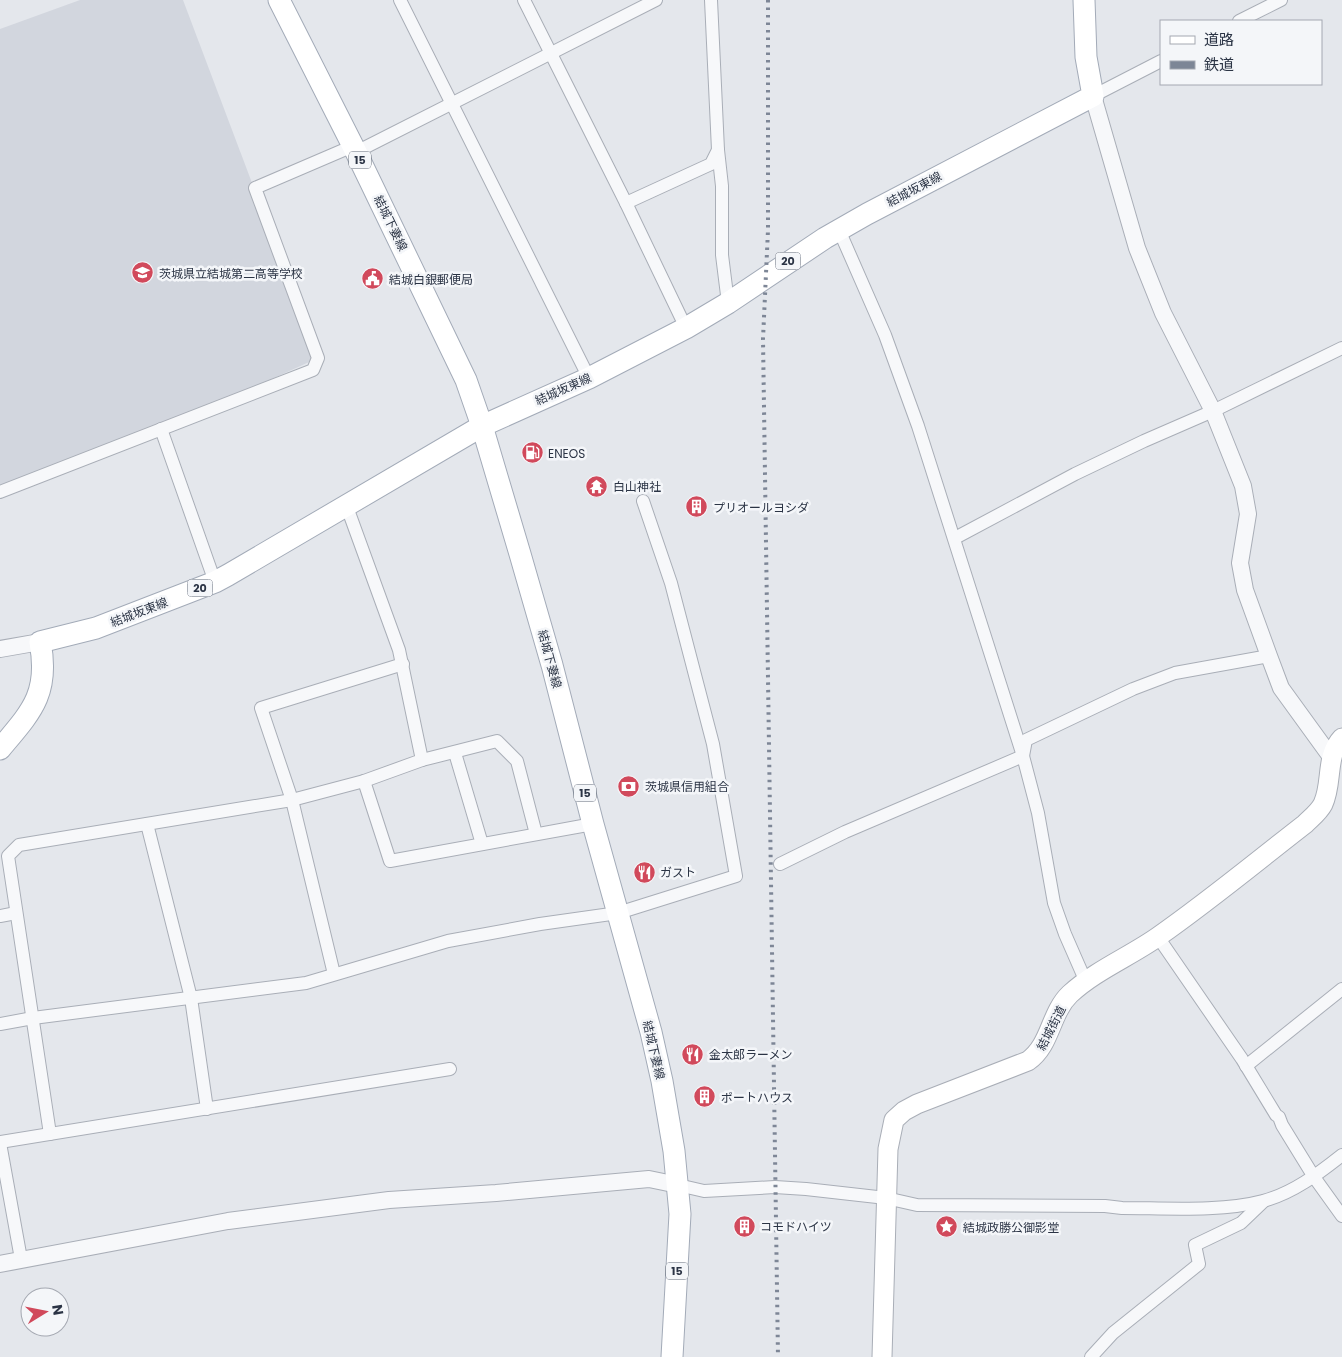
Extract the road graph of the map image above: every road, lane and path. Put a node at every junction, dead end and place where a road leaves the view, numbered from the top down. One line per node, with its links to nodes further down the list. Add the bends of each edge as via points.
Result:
1 (279, 0): 13 (main road, 結城下妻線 / 15)
2 (400, 0): 12 (street)
3 (524, 0): 9 (street)
4 (711, 0): 14 (street)
5 (1084, 0): 11 (main road, via 1086,57)
6 (1281, 0): 8 (street)
7 (650, 1): 9 (street)
8 (1241, 20)
9 (550, 54): 12 (street); 15 (street)
10 (1160, 62): 11 (street)
11 (1094, 96): 16 (main road, 結城坂東線 / 20); 21 (street, via 1138,248 1163,313)
12 (453, 104): 13 (street); 20 (street)
13 (355, 149): 22 (main road, 結城下妻線 / 15, via 466,380); 23 (street, via 255,188 318,358 313,370)
14 (718, 150): 15 (street, via 710,164); 17 (street, via 722,186 722,255)
15 (626, 204): 18 (street)
16 (839, 230): 17 (main road, 結城坂東線 / 20, via 804,250); 27 (street, via 885,336)
17 (728, 303): 18 (main road, 結城坂東線 / 20)
18 (686, 328): 20 (main road, 結城坂東線 / 20)
19 (1342, 348): 21 (street)
20 (589, 378): 22 (main road, 結城坂東線 / 20)
21 (1212, 411): 27 (street, via 1084,470); 31 (street, via 1243,486 1248,514 1240,563 1245,590)
22 (482, 426): 26 (main road, 結城坂東線 / 20); 42 (main road, 結城下妻線 / 15, via 552,665)
23 (161, 429): 24 (street); 28 (street)
24 (0, 492)
25 (643, 501): 47 (street, via 671,583 712,744 736,876)
26 (347, 507): 28 (main road, 結城坂東線 / 20); 32 (street)
27 (955, 538): 36 (street)
28 (215, 582): 29 (main road, 結城坂東線 / 20, via 96,628)
29 (40, 642): 30 (street); 34 (main road, via 43,671 36,701)
30 (0, 649)
31 (1269, 656): 36 (street, via 1175,673 1133,689 1026,740); 37 (street, via 1281,688)
32 (403, 664): 38 (street); 40 (street, via 261,708)
33 (1342, 738): 37 (main road, 結城街道)
34 (0, 749)
35 (455, 753): 38 (street); 43 (street, via 497,741 517,761); 44 (street)
36 (1023, 756): 45 (street, via 844,832); 51 (street, via 1038,813 1054,903)
37 (1331, 757): 49 (main road, 結城街道, via 1330,778 1323,804 1305,824)
38 (422, 760): 39 (street)
39 (364, 781): 40 (street); 44 (street, via 390,860)
40 (292, 800): 41 (street); 50 (street)
41 (147, 824): 46 (street, via 18,845 8,856); 53 (street)
42 (593, 824): 43 (street); 47 (main road, 結城下妻線 / 15)
43 (536, 834): 44 (street)
44 (482, 844)
45 (780, 864)
46 (16, 913): 48 (street); 54 (street)
47 (618, 913): 50 (street, via 448,941); 63 (main road, 結城下妻線 / 15, via 660,1071)
48 (0, 916)
49 (1158, 937): 51 (main road, 結城街道); 56 (street)
50 (334, 974): 53 (street, via 299,984)
51 (1086, 982): 64 (main road, 結城街道, via 1069,995 1060,1008 1037,1055 918,1104 894,1120 888,1150)
52 (1342, 989): 56 (street)
53 (191, 998): 54 (street); 58 (street)
54 (33, 1018): 55 (street); 59 (street)
55 (0, 1024)
56 (1246, 1066): 62 (street)
57 (450, 1069): 58 (street)
58 (206, 1109): 59 (street)
59 (50, 1134): 60 (street)
60 (0, 1142): 67 (street)
61 (1342, 1155): 62 (street)
62 (1314, 1177): 65 (street); 66 (street)
63 (678, 1185): 64 (street, via 704,1191 775,1187); 67 (street, via 649,1179 389,1200 228,1221); 69 (main road, 結城下妻線 / 15, via 680,1214)
64 (886, 1198): 65 (street, via 916,1205 1122,1208 1230,1207); 70 (main road, 結城街道)
65 (1264, 1201): 71 (street, via 1241,1222 1194,1245 1198,1264 1113,1333)
66 (1342, 1216)
67 (21, 1259): 68 (street)
68 (0, 1264)
69 (672, 1357)
70 (882, 1357)
71 (1091, 1357)

